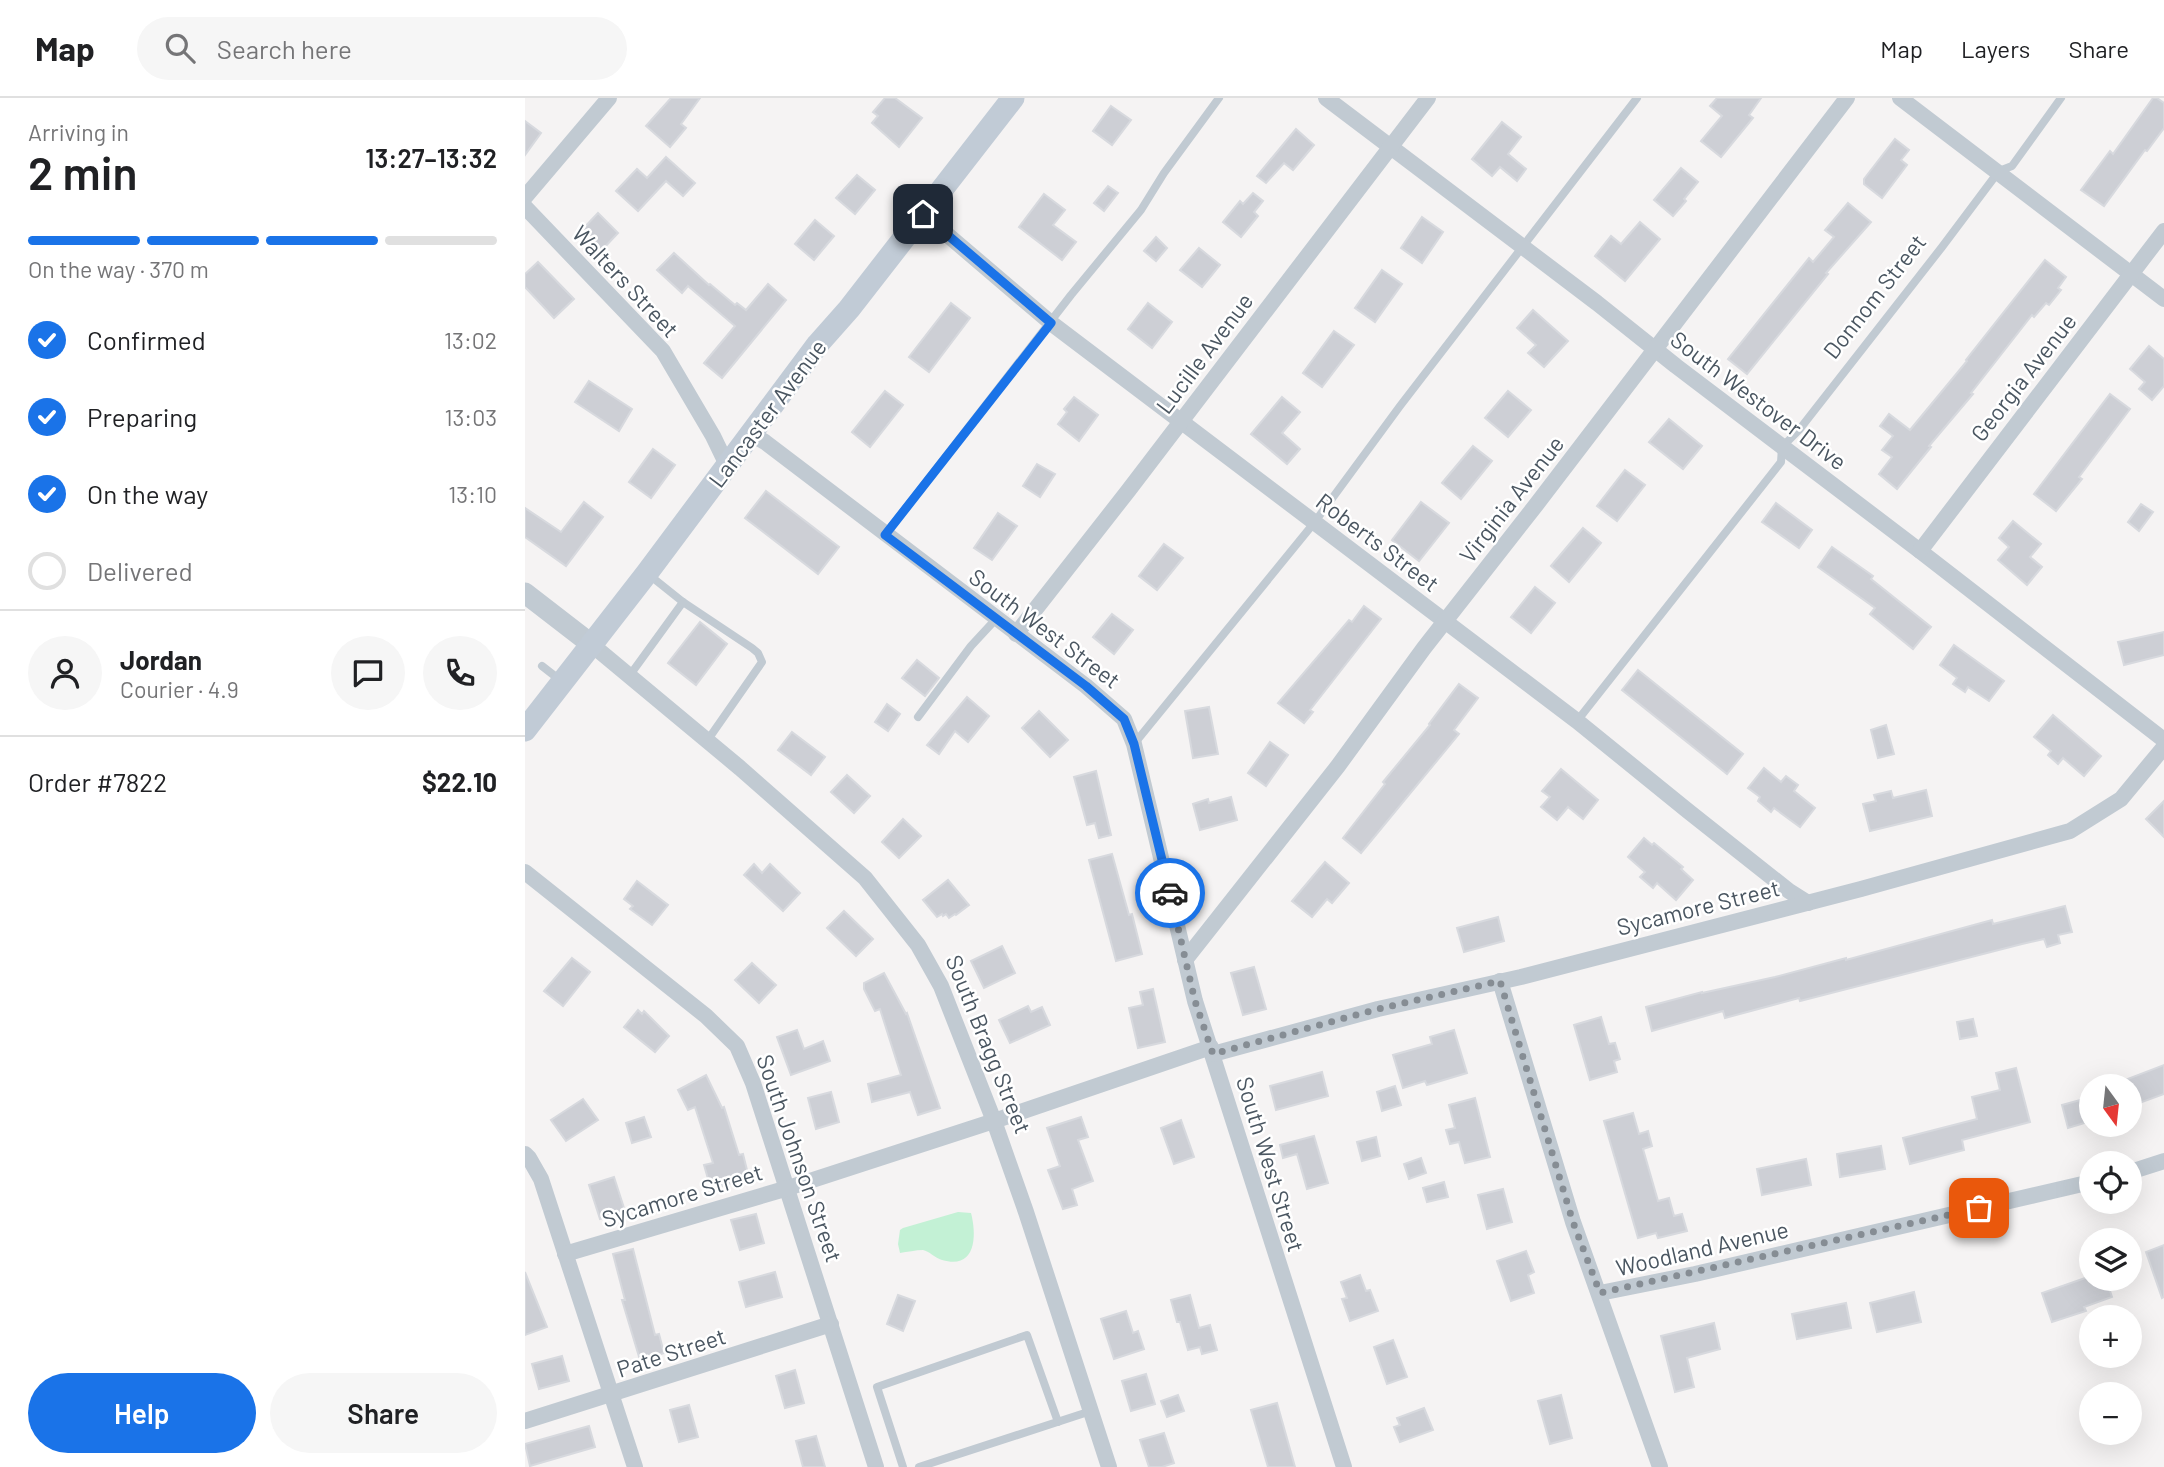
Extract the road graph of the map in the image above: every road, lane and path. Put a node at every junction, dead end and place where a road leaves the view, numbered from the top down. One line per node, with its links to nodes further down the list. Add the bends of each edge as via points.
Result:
1 (609, 98): 12 (street)
2 (1013, 98): 14 (main road, Lancaster Avenue)
3 (1219, 98): 19 (lane, via 1141,210)
4 (1327, 98): 10 (street, South Westover Drive)
5 (1427, 98): 10 (street, Lucille Avenue)
6 (1637, 98): 16 (lane)
7 (1847, 98): 20 (street, Virginia Avenue)
8 (1900, 98): 11 (street)
9 (2061, 98): 11 (lane, Donnom Street, via 2012,166)
10 (1389, 147): 16 (street, South Westover Drive); 21 (street, Lucille Avenue)
11 (1999, 172): 17 (street); 23 (lane, Donnom Street)
12 (525, 197)
13 (525, 207): 24 (street, Walters Street, via 663,351)
14 (923, 214): 19 (street, Roberts Street); 22 (main road, Lancaster Avenue)
15 (2164, 231): 17 (street, Georgia Avenue)
16 (1523, 246): 20 (street, South Westover Drive); 25 (lane)
17 (2131, 274): 18 (street); 27 (street, Georgia Avenue)
18 (2164, 299)
19 (1051, 323): 21 (street, Roberts Street); 26 (lane)
20 (1655, 349): 23 (street, South Westover Drive); 32 (street, Virginia Avenue)
21 (1181, 420): 25 (street, Roberts Street); 33 (street, Lucille Avenue)
22 (751, 434): 24 (main road, Lancaster Avenue); 26 (street, South West Street)
23 (1782, 447): 27 (street, South Westover Drive); 39 (lane, via 1781,463)
24 (727, 465): 28 (main road, Lancaster Avenue)
25 (1314, 523): 32 (street, Roberts Street); 43 (lane)
26 (885, 535): 31 (street, South West Street)
27 (1920, 551): 41 (street, South Westover Drive)
28 (647, 573): 30 (lane); 34 (main road, Lancaster Avenue)
29 (525, 593): 34 (street, South Bragg Street)
30 (683, 603): 36 (lane); 42 (lane, via 753,648 762,662)
31 (996, 619): 33 (street, South West Street); 38 (lane)
32 (1445, 621): 39 (street, Roberts Street); 47 (street, Virginia Avenue)
33 (1016, 634): 43 (street, South West Street, via 1124,719)
34 (591, 644): 36 (street, South Bragg Street); 37 (main road, Lancaster Avenue)
35 (542, 666): 37 (lane)
36 (630, 675): 42 (street, South Bragg Street)
37 (562, 682): 40 (main road, Lancaster Avenue)
38 (918, 717)
39 (1577, 721): 46 (street, Roberts Street)
40 (525, 730)
41 (2164, 740)
42 (707, 741): 50 (street, South Bragg Street, via 865,878 918,945 941,986)
43 (1134, 744): 47 (street, South West Street)
44 (2164, 747): 46 (street, Sycamore Street, via 2121,799 2070,831)
45 (525, 872): 55 (street, South Johnson Street, via 706,1016 737,1046)
46 (1808, 903): 48 (street, Sycamore Street)
47 (1185, 960): 49 (street, South West Street)
48 (1500, 981): 49 (street, Sycamore Street); 57 (street, Woodland Avenue, via 1573,1222)
49 (1212, 1051): 50 (street, Sycamore Street); 68 (street, South West Street)
50 (994, 1121): 55 (street, Sycamore Street); 60 (street, South Bragg Street)
51 (525, 1154): 56 (street, via 541,1179)
52 (2164, 1161): 53 (street)
53 (2142, 1168)
54 (2079, 1185): 57 (street, Woodland Avenue)
55 (788, 1188): 56 (street, Sycamore Street); 58 (street, South Johnson Street)
56 (565, 1254): 59 (street)
57 (1600, 1293): 69 (street)
58 (831, 1324): 59 (street, Pate Street); 64 (street, South Johnson Street)
59 (612, 1395): 61 (street, Pate Street); 63 (street)
60 (1091, 1411): 62 (lane); 67 (street, South Bragg Street)
61 (525, 1421)
62 (1058, 1422): 65 (lane, via 1027,1335 877,1387); 66 (lane)
63 (635, 1467)
64 (876, 1467)
65 (904, 1467)
66 (919, 1467)
67 (1109, 1467)
68 (1344, 1467)
69 (1660, 1467)

